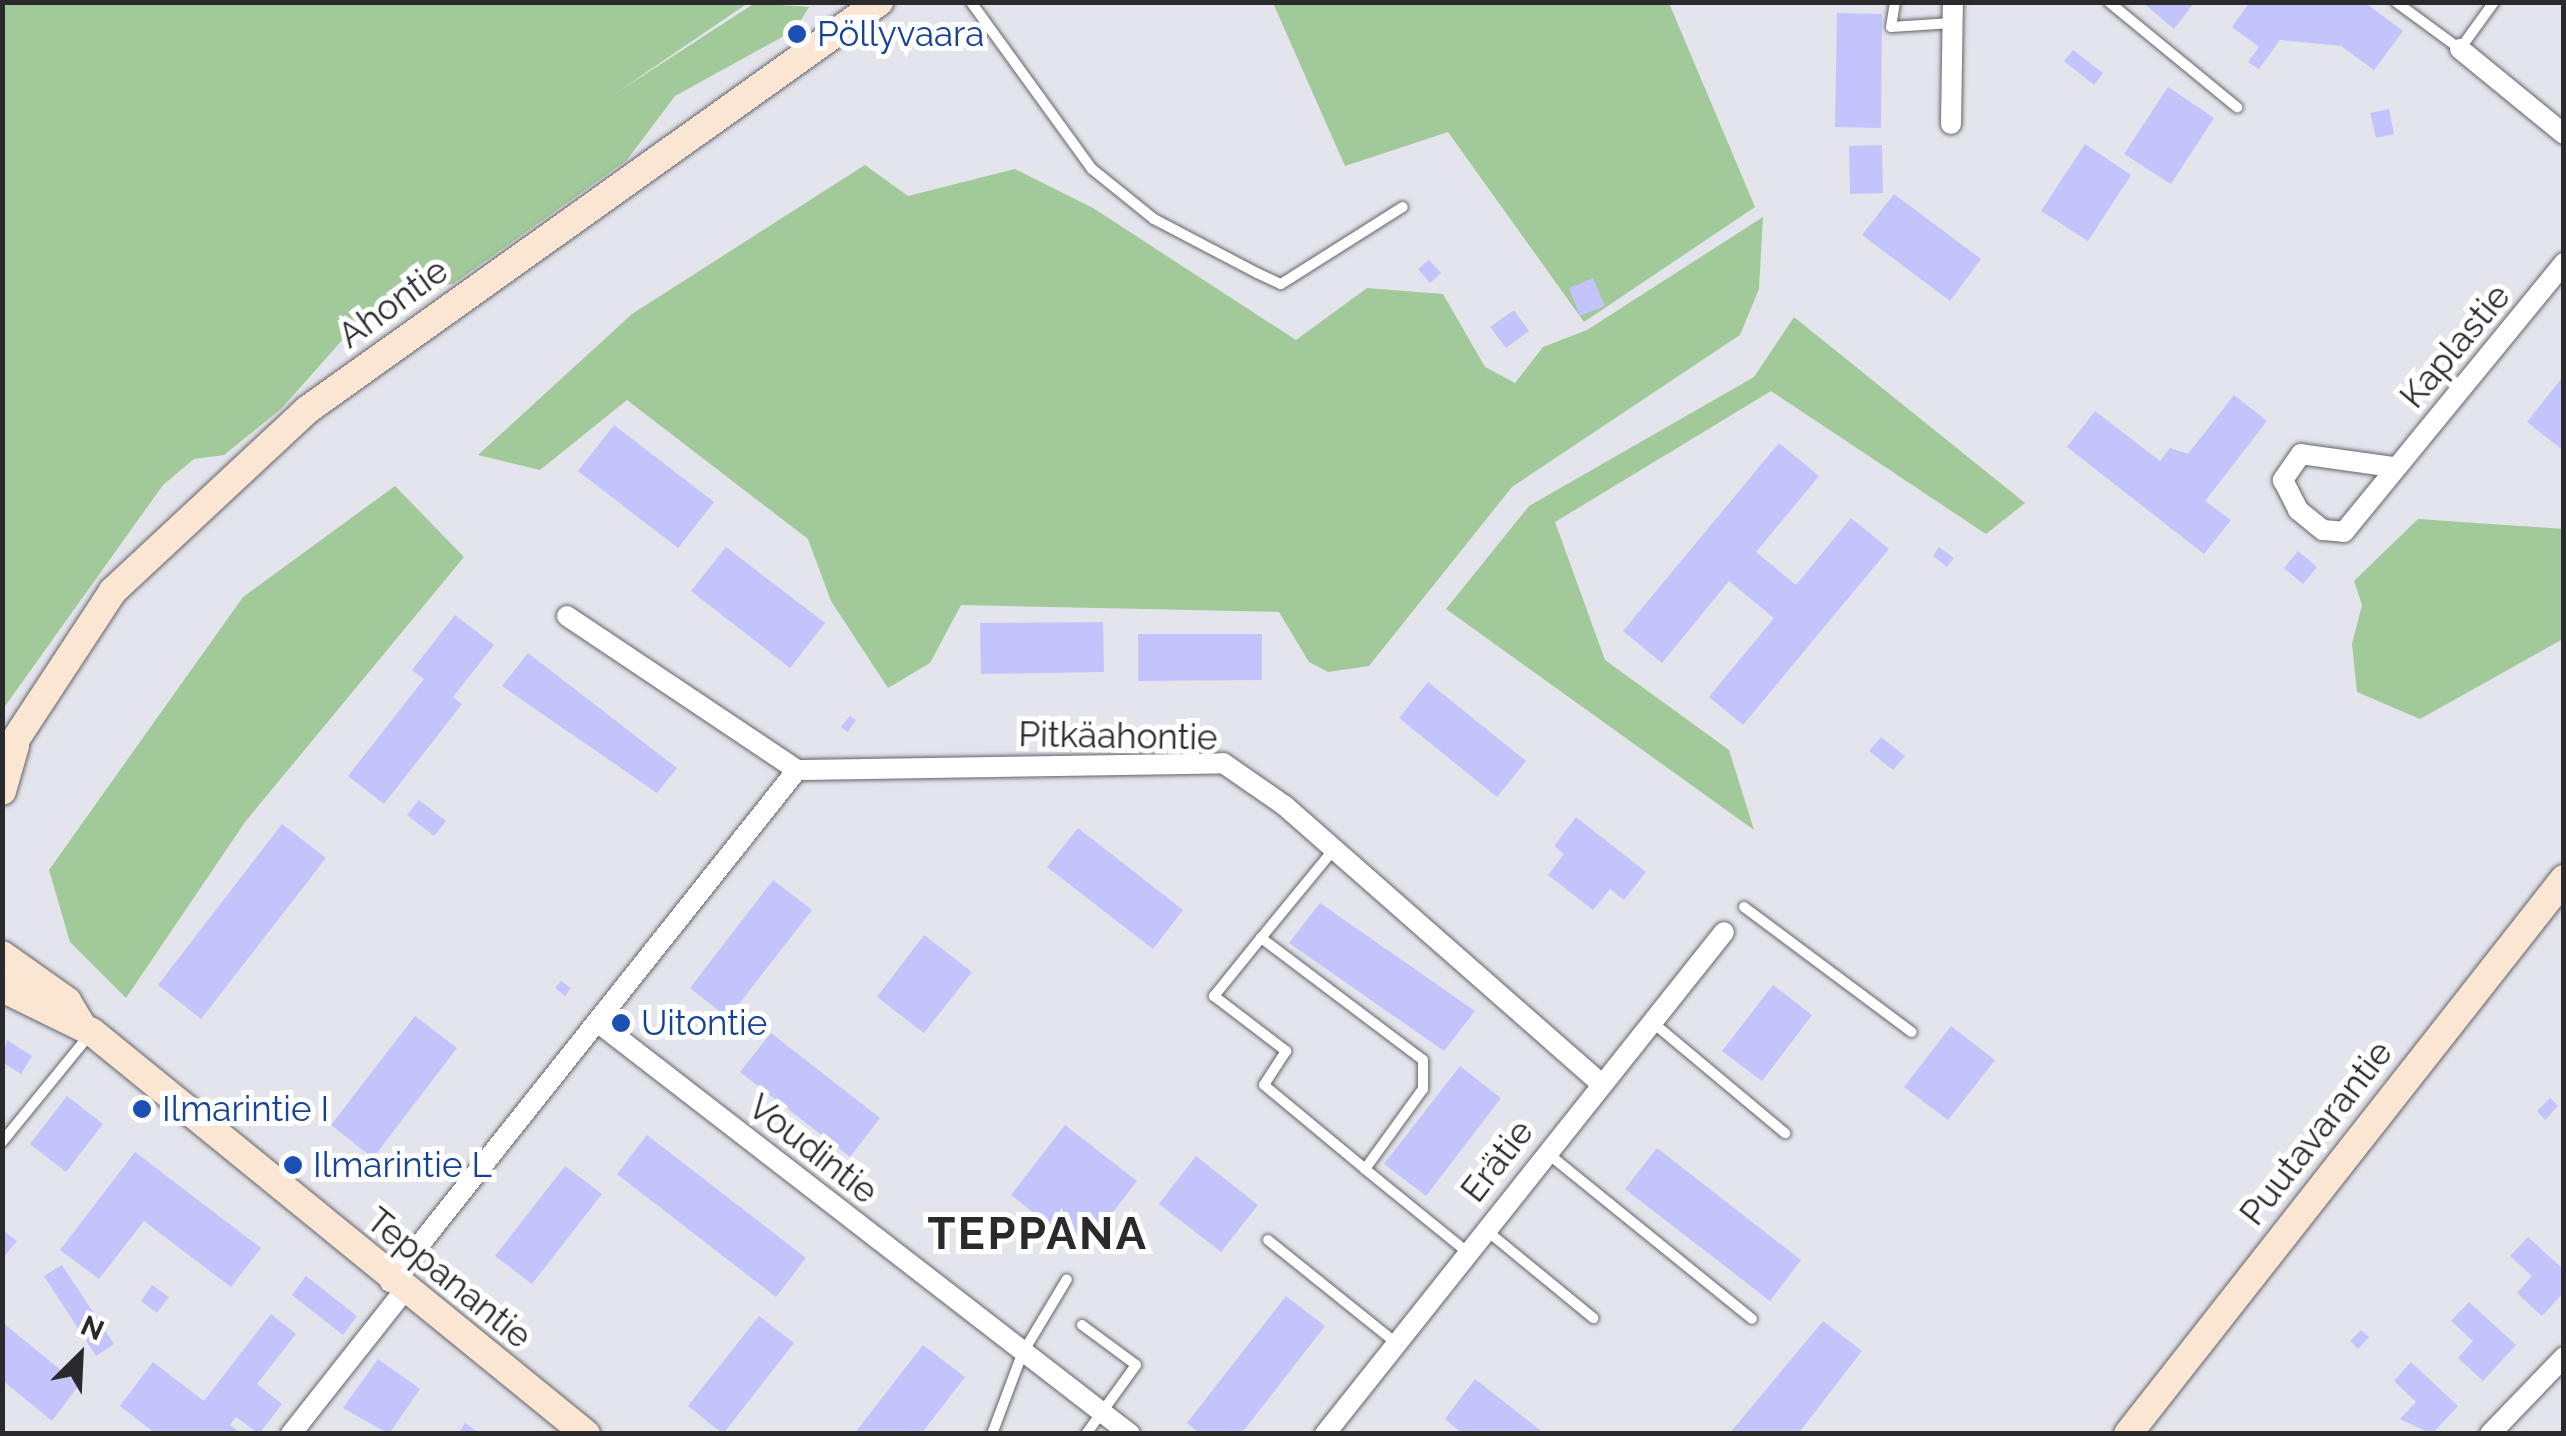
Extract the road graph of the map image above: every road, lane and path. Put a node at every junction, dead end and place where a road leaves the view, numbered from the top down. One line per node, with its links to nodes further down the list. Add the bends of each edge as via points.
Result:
1 (880, 2): 16 (street, Ahontie, via 307,410 114,591)
2 (971, 2): 12 (lane, via 1092,169 1154,219 1257,274 1281,284)
3 (1895, 2): 7 (lane, via 1891,27)
4 (2108, 2): 9 (lane)
5 (2396, 2): 8 (lane)
6 (2494, 2): 8 (lane)
7 (1953, 13): 10 (street)
8 (2460, 49): 11 (street)
9 (2237, 107)
10 (1951, 124)
11 (2564, 134)
12 (1403, 207)
13 (2564, 263): 14 (street, Kaplastie)
14 (2393, 467): 14 (street, Kaplastie, via 2344,532 2311,521 2283,480 2301,454)
15 (567, 616): 18 (street)
16 (18, 735): 17 (street, Ahontie); 19 (street, Ahontie)
17 (2, 760)
18 (798, 770): 20 (street, Pitkäahontie, via 1223,763); 28 (street)
19 (2, 790)
20 (1334, 849): 24 (lane); 31 (street, Pitkäahontie)
21 (2564, 879): 54 (street, Puutavarantie)
22 (1744, 907): 30 (lane)
23 (1724, 932): 27 (street, Erätie)
24 (1261, 938): 35 (lane, via 1424,1060 1423,1089); 35 (lane, via 1214,996 1286,1051 1264,1085)
25 (2, 955): 29 (street, Teppanantie, via 66,1001)
26 (2, 988): 29 (street, Teppanantie)
27 (1651, 1020): 31 (street, Erätie); 32 (lane)
28 (600, 1024): 40 (street); 45 (street, Voudintie)
29 (87, 1028): 33 (lane); 40 (street, Teppanantie)
30 (1912, 1032)
31 (1600, 1082): 34 (street, Erätie)
32 (1785, 1133)
33 (2, 1142)
34 (1545, 1152): 36 (street, Erätie); 42 (lane)
35 (1365, 1169): 38 (lane)
36 (1485, 1229): 38 (street, Erätie); 41 (lane)
37 (1268, 1240): 44 (lane)
38 (1466, 1252): 44 (street, Erätie)
39 (1067, 1279): 45 (lane)
40 (396, 1287): 48 (street); 49 (street, Teppanantie)
41 (1593, 1318)
42 (1752, 1319)
43 (1082, 1325): 47 (lane, via 1136,1365)
44 (1396, 1343): 53 (street, Erätie)
45 (1022, 1354): 47 (street, Voudintie); 50 (lane)
46 (2564, 1357): 55 (street)
47 (1102, 1413): 51 (lane); 52 (street, Voudintie)
48 (291, 1434)
49 (586, 1434)
50 (992, 1434)
51 (1086, 1434)
52 (1130, 1434)
53 (1325, 1434)
54 (2128, 1434)
55 (2490, 1434)

